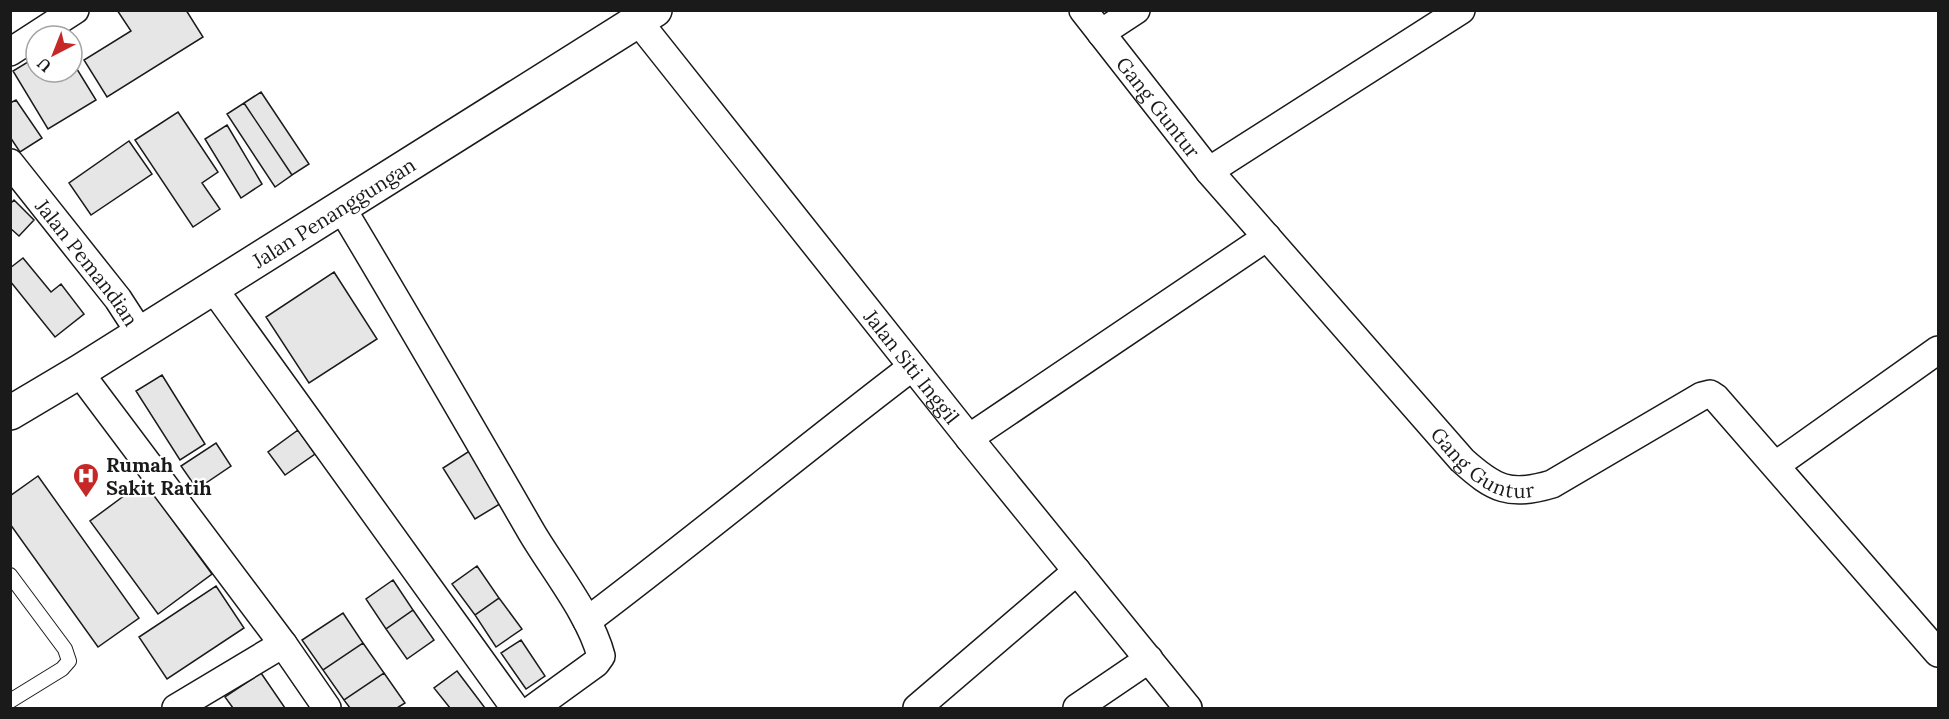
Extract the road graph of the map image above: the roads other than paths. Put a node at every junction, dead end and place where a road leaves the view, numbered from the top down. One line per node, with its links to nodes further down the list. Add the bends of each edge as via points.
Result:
1 (75, 10): 7 (street)
2 (1083, 10): 6 (street, Gang Guntur)
3 (1136, 10): 6 (street)
4 (1461, 10): 9 (street)
5 (646, 16): 10 (main road, Jalan Penanggungan); 15 (street, Jalan Siti Inggil)
6 (1101, 33): 9 (street, Gang Guntur)
7 (10, 52)
8 (10, 163): 13 (street, Jalan Pemandian)
9 (1209, 171): 11 (street, Gang Guntur)
10 (341, 207): 12 (main road, Jalan Penanggungan); 22 (street)
11 (1267, 237): 18 (street); 19 (street, Gang Guntur, via 1462,460 1484,480 1509,490 1531,491 1552,484 1710,394)
12 (213, 288): 13 (main road, Jalan Penanggungan); 29 (street)
13 (140, 333): 16 (main road, Jalan Penanggungan)
14 (1938, 350): 19 (street)
15 (912, 367): 18 (street, Jalan Siti Inggil); 22 (street)
16 (79, 372): 17 (main road, Jalan Penanggungan); 23 (street)
17 (10, 413)
18 (969, 438): 20 (street, Jalan Siti Inggil)
19 (1776, 465): 24 (street, Gang Guntur)
20 (1077, 571): 25 (street, Jalan Siti Inggil); 31 (street)
21 (10, 575): 26 (lane, via 65,649 69,661)
22 (587, 621): 30 (street, via 601,656)
23 (283, 644): 27 (street); 28 (street)
24 (1938, 653)
25 (1149, 659): 32 (street); 33 (street, Jalan Siti Inggil)
26 (10, 701)
27 (176, 708)
28 (327, 708)
29 (514, 708)
30 (534, 708)
31 (917, 708)
32 (1077, 708)
33 (1188, 708)

